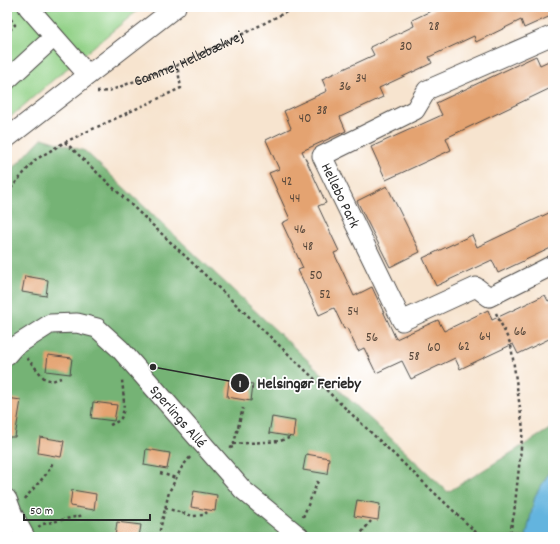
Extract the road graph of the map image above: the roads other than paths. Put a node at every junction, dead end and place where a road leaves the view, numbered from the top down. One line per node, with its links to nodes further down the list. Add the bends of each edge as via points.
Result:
1 (28, 7): 5 (street)
2 (176, 7): 3 (street)
3 (156, 15): 6 (street)
4 (553, 35): 9 (street, Hellebo Park, via 427,90 415,110 322,156 402,321 476,288 489,297)
5 (54, 37): 6 (street); 7 (street)
6 (83, 79): 8 (street)
7 (7, 80)
8 (7, 138)
9 (553, 265)
10 (11, 351): 12 (street, Sperlings Allé, via 50,324 77,323 97,328 120,349 243,490)
11 (10, 507): 13 (street)
12 (298, 535)
13 (25, 536)

